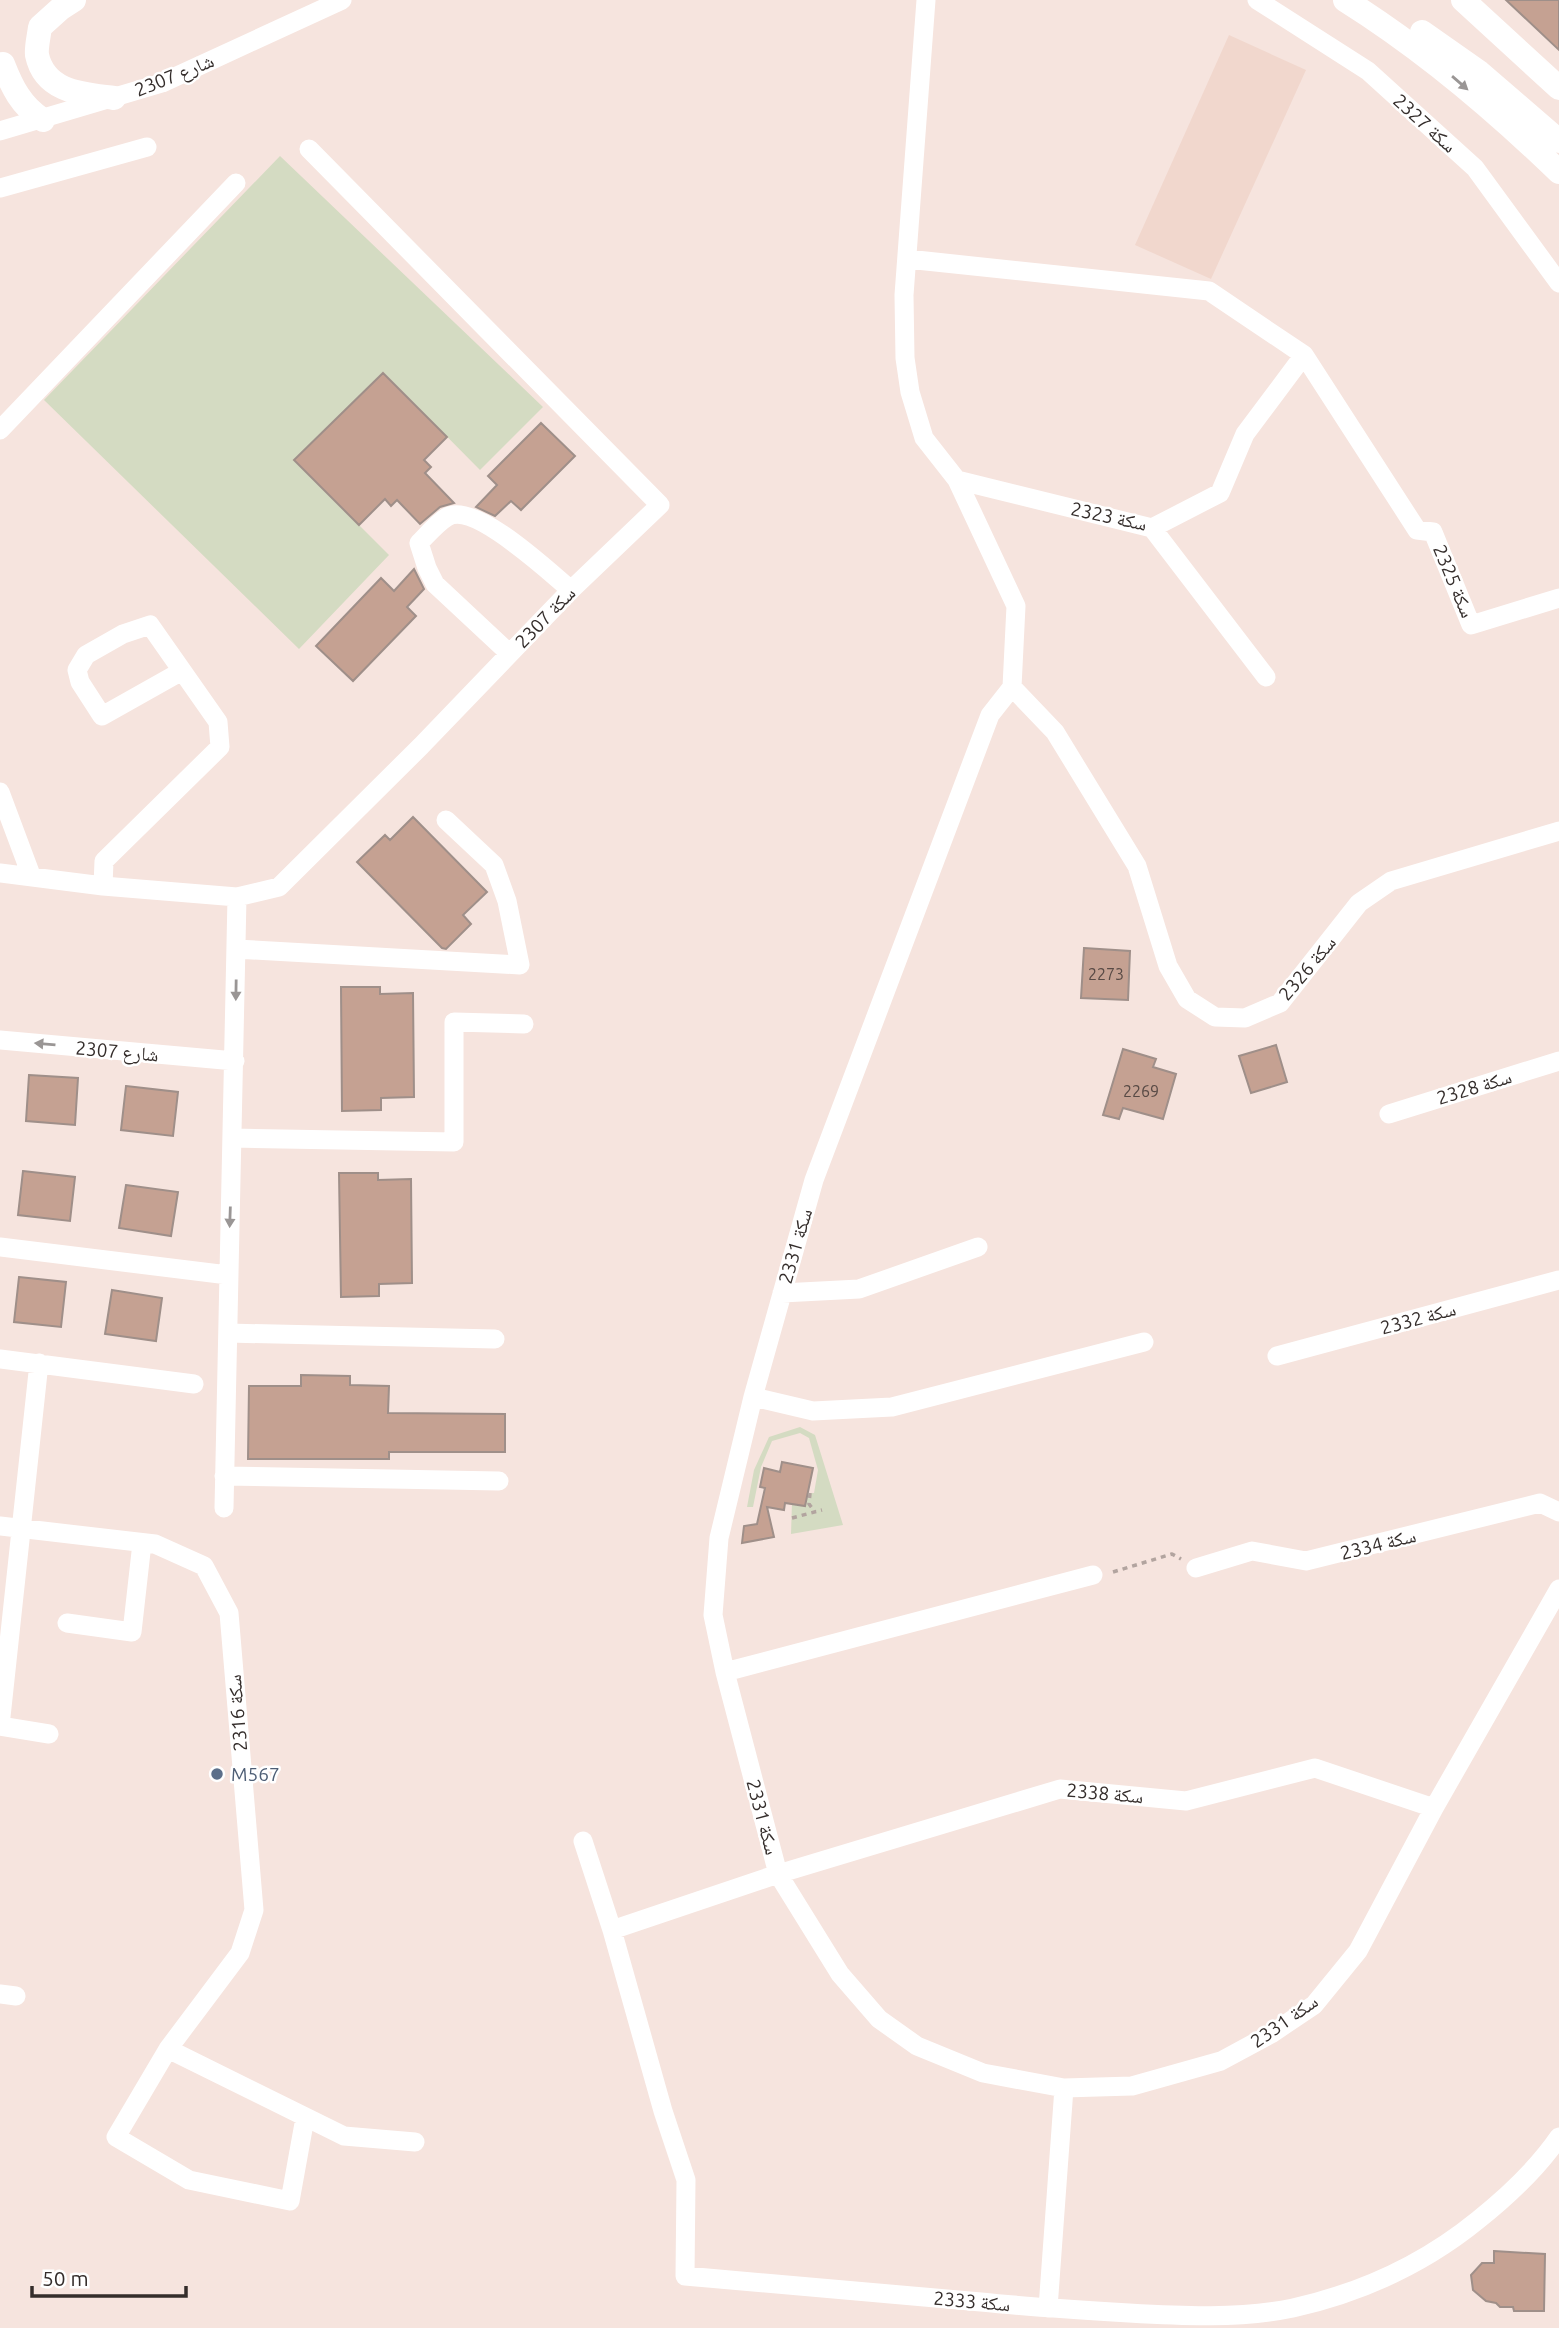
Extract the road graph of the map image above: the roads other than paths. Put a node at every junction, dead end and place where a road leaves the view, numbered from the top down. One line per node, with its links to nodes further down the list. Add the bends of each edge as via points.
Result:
1 (74, 0): 11 (main road, via 40,27 37,55 49,79 73,93)
2 (342, 0): 11 (street, 2307 شارع, via 162,83)
3 (926, 0): 20 (street)
4 (1257, 0): 21 (street, سكة 2327, via 1368,71 1475,168)
5 (1345, 0): 17 (main road, one-way to 17, via 1448,72)
6 (1375, 0): 14 (main road, via 1479,72)
7 (1463, 0): 9 (main road)
8 (1, 62): 10 (main road); 12 (main road, via 18,98)
9 (1559, 88)
10 (0, 96)
11 (114, 98): 12 (street, 2307 شارع)
12 (43, 120): 13 (street, 2307 شارع)
13 (0, 131)
14 (1559, 141)
15 (147, 147): 19 (street)
16 (309, 149): 26 (street, سكة 2307, via 660,505)
17 (1559, 172)
18 (236, 183): 23 (street)
19 (0, 188)
20 (907, 259): 22 (street, via 1209,291); 24 (street, via 905,358 911,392 924,438)
21 (1559, 283)
22 (1304, 355): 25 (street, سكة 2323, via 1245,434 1220,493); 27 (street, سكة 2325, via 1417,530 1433,533 1471,625)
23 (0, 430)
24 (957, 480): 25 (street, سكة 2323); 31 (street, via 1016,606)
25 (1152, 528): 30 (street)
26 (571, 590): 28 (street, سكة 2307); 28 (street, via 496,528 464,515 448,516 419,543 435,584)
27 (1559, 598)
28 (509, 653): 38 (street, سكة 2307, via 279,887)
29 (182, 671): 29 (street, via 102,716 76,670 86,655 150,625); 37 (street, via 218,722 220,747 104,861)
30 (1266, 677)
31 (1012, 687): 34 (street, سكة 2326, via 1055,732 1137,866 1168,967 1187,999 1215,1017 1245,1018 1280,1003 1359,903 1391,881); 50 (street, سكة 2331, via 990,715 814,1180)
32 (0, 792): 36 (street)
33 (446, 820): 39 (street, via 494,865 507,901 520,965)
34 (1559, 831)
35 (0, 873): 36 (street, سكة 2307)
36 (31, 875): 37 (street, سكة 2307)
37 (103, 886): 38 (street, سكة 2307)
38 (237, 897): 39 (street)
39 (236, 949): 43 (street, one-way to 43)
40 (524, 1024): 45 (street, via 454,1023 454,1142)
41 (0, 1040): 43 (street, 2307 شارع, one-way to 41)
42 (1559, 1060): 44 (street, سكة 2328)
43 (235, 1061): 45 (street)
44 (1389, 1114)
45 (233, 1138): 48 (street, one-way to 48)
46 (0, 1247): 48 (street)
47 (978, 1247): 50 (street, via 859,1289)
48 (228, 1275): 51 (street)
49 (1559, 1280): 54 (street, سكة 2332)
50 (782, 1293): 58 (street, سكة 2331)
51 (228, 1333): 52 (street); 59 (street)
52 (495, 1339)
53 (1144, 1342): 58 (street, via 892,1407 813,1411)
54 (1277, 1356)
55 (0, 1359): 56 (street)
56 (39, 1363): 57 (street); 64 (street)
57 (194, 1384)
58 (754, 1397): 71 (street, سكة 2331, via 719,1538 713,1615)
59 (224, 1476): 60 (street); 61 (street)
60 (499, 1481)
61 (223, 1508)
62 (1559, 1512): 66 (street, سكة 2334, via 1540,1503 1306,1561 1252,1551)
63 (0, 1526): 64 (street, 2316 سكة)
64 (23, 1529): 65 (street, 2316 سكة); 68 (street)
65 (142, 1543): 70 (street, via 132,1632); 77 (street, 2316 سكة, via 155,1544 204,1566 229,1613 254,1910 240,1953)
66 (1196, 1568)
67 (1093, 1575): 71 (street)
68 (8, 1579): 72 (street, via 0,1726)
69 (1559, 1589): 73 (street, سكة 2331)
70 (67, 1623)
71 (725, 1672): 75 (street, سكة 2331)
72 (49, 1734)
73 (1434, 1808): 75 (street, سكة 2338, via 1315,1768 1186,1801 1060,1789); 78 (street, سكة 2331, via 1358,1951 1314,2005 1221,2061 1132,2086)
74 (583, 1841): 76 (street, سكة 2333)
75 (778, 1874): 76 (street); 78 (street, سكة 2331, via 840,1974 879,2019 917,2046 983,2073)
76 (612, 1930): 82 (street, سكة 2333, via 686,2180 685,2276)
77 (168, 2049): 79 (street); 79 (street, 2316 سكة, via 116,2137 189,2180 290,2201)
78 (1064, 2088): 82 (street)
79 (305, 2118): 81 (street, via 344,2136)
80 (1559, 2137): 82 (street, سكة 2333, via 1506,2198 1455,2238 1400,2271 1348,2293 1291,2308 1242,2314 1178,2316)
81 (415, 2141)
82 (1048, 2308)

